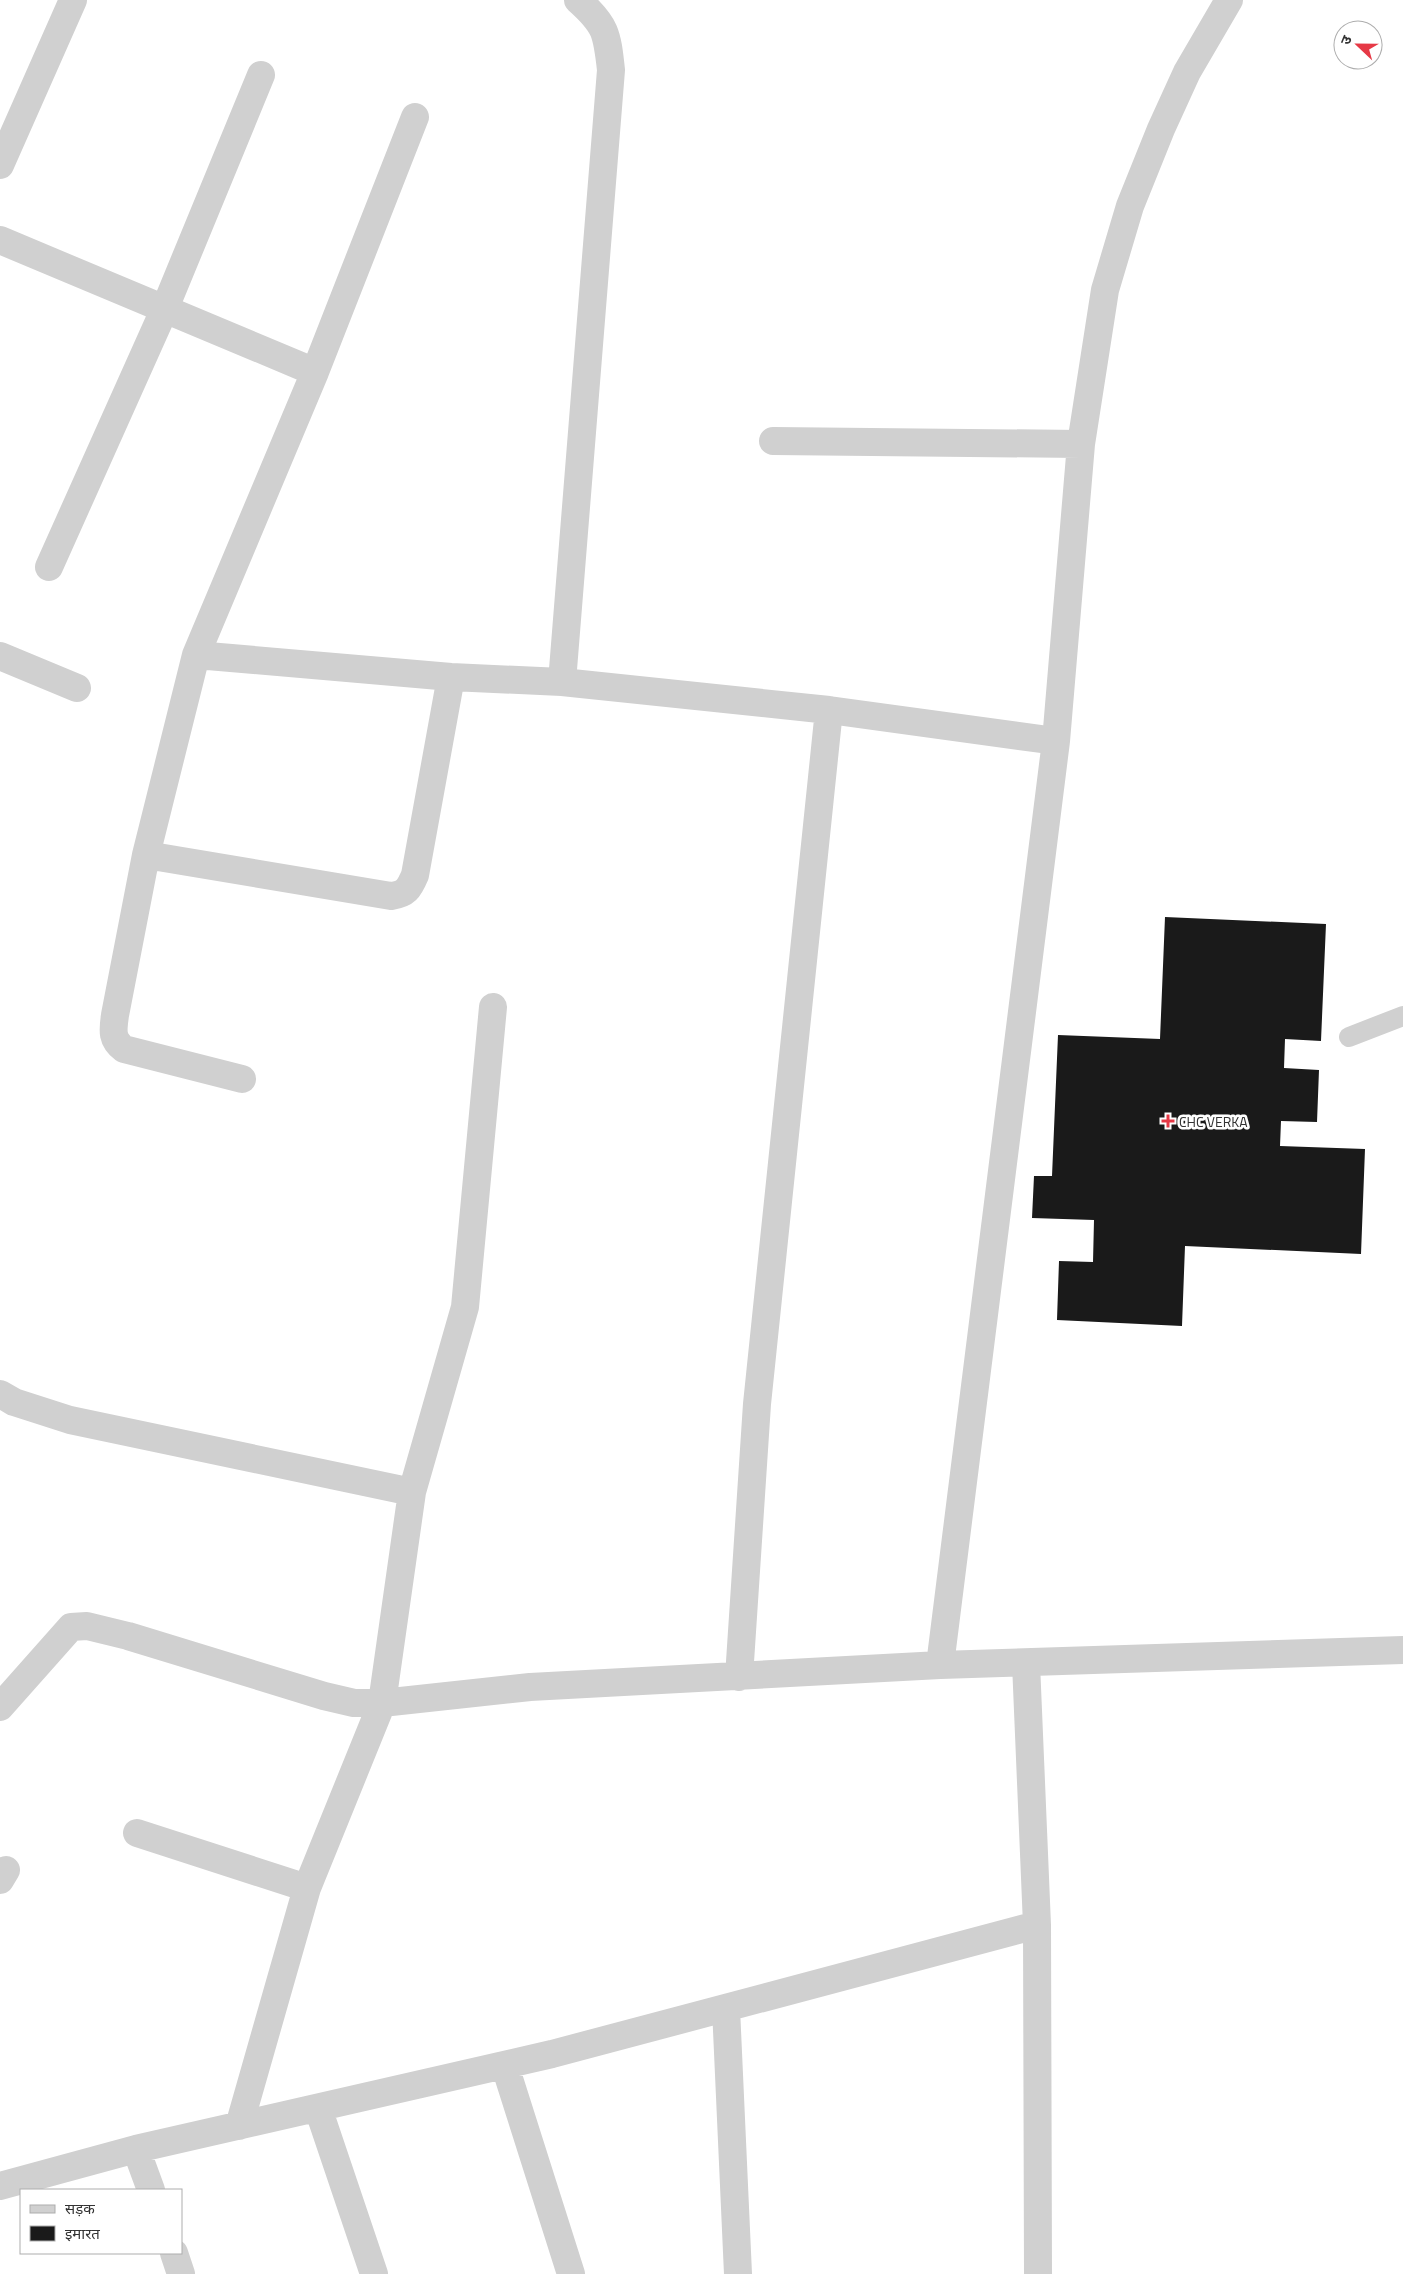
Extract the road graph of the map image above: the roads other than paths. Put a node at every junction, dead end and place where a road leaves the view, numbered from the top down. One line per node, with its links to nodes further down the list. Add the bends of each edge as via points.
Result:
1 (73, 0): 6 (street)
2 (578, 0): 16 (street, via 597,17 608,36 611,70)
3 (1229, 0): 11 (street, via 1187,72 1130,206 1105,290)
4 (261, 75): 8 (street)
5 (415, 117): 9 (street)
6 (0, 165)
7 (0, 240): 8 (street)
8 (165, 308): 9 (street); 12 (street)
9 (315, 372): 13 (street)
10 (773, 441): 11 (street)
11 (1081, 444): 19 (street)
12 (49, 567)
13 (196, 655): 15 (street); 20 (street)
14 (0, 656): 17 (street)
15 (451, 677): 16 (street); 20 (street, via 415,875 402,895 391,896)
16 (562, 682): 18 (street)
17 (77, 688)
18 (829, 710): 19 (street); 30 (street, via 757,1404)
19 (1056, 741): 29 (street)
20 (146, 855): 24 (street, via 112,1034 124,1049)
21 (493, 1007): 26 (street, via 465,1307)
22 (1403, 1016): 23 (lane)
23 (1349, 1037)
24 (242, 1079)
25 (0, 1394): 26 (street, via 21,1405 70,1420)
26 (412, 1492): 31 (street)
27 (1403, 1650): 28 (street)
28 (1026, 1663): 29 (street); 35 (street)
29 (940, 1665): 30 (street)
30 (739, 1677): 31 (street, via 530,1687)
31 (382, 1703): 32 (street, via 354,1703 324,1696 128,1636 87,1626 71,1626); 34 (street)
32 (0, 1707)
33 (137, 1833): 34 (street)
34 (307, 1888): 39 (street)
35 (1037, 1925): 36 (street); 48 (street)
36 (726, 2008): 37 (street); 47 (street)
37 (505, 2066): 38 (street); 46 (street)
38 (318, 2108): 39 (street); 45 (street)
39 (239, 2126): 40 (street)
40 (136, 2149): 41 (street); 42 (street)
41 (0, 2186)
42 (151, 2189)
43 (174, 2254): 44 (street)
44 (182, 2274)
45 (374, 2274)
46 (571, 2274)
47 (738, 2274)
48 (1038, 2274)

